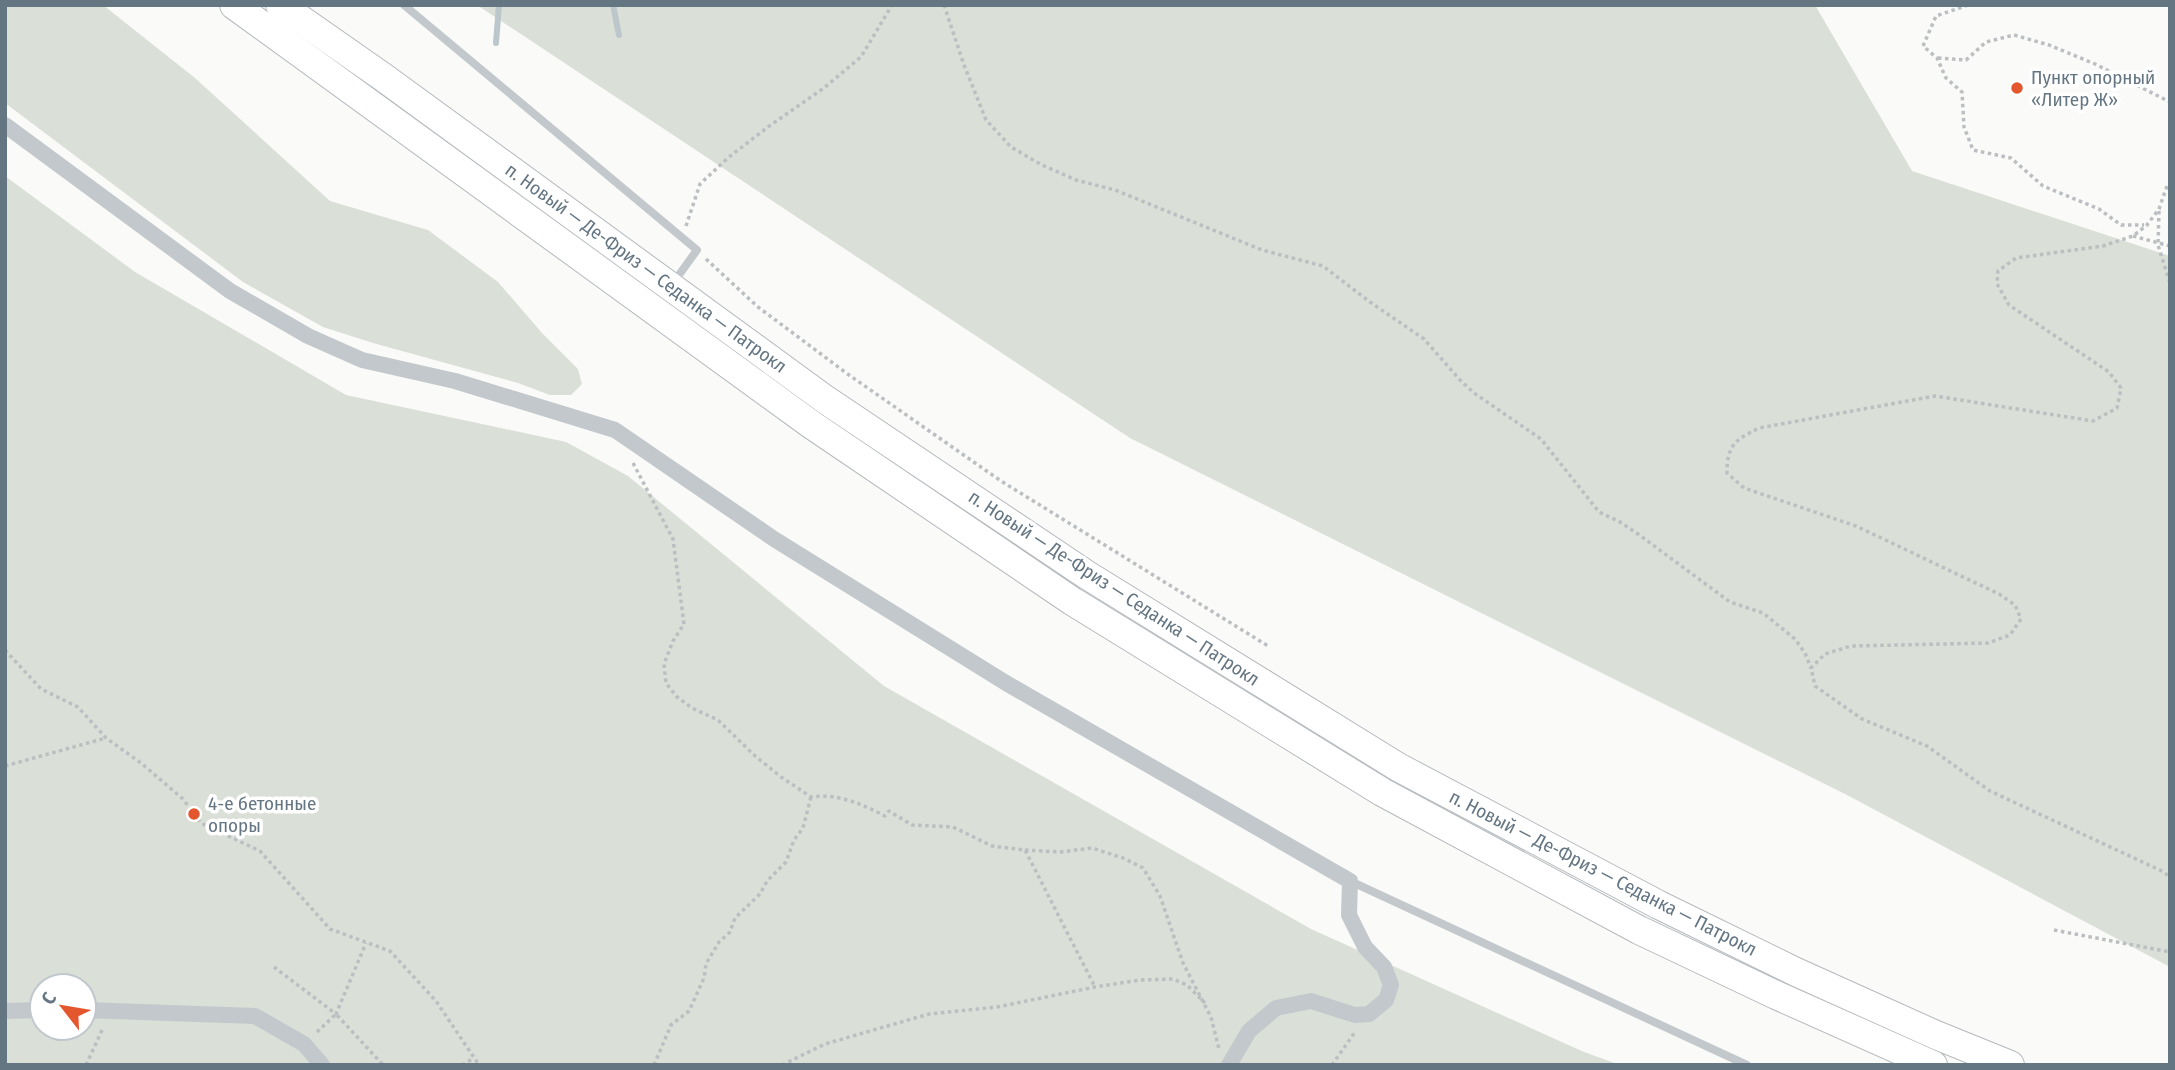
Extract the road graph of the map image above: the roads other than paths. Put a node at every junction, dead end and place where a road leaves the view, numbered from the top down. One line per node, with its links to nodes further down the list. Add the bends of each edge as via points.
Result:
1 (234, 5): 13 (highway, п. Новый — Де-Фриз — Седанка — Патрокл, via 813,425 1072,601 1382,792 1627,924)
2 (280, 5): 14 (highway, п. Новый — Де-Фриз — Седанка — Патрокл, via 838,408 1087,575 1386,760 1796,972)
3 (404, 5): 5 (lane, via 697,250)
4 (5, 125): 6 (street, via 230,291 308,336 362,360 455,381 615,430 774,539 1006,683)
5 (677, 279)
6 (1350, 881): 10 (street, via 1349,915 1365,947 1384,967 1391,985 1385,1000 1369,1014 1355,1015 1311,1001 1276,1008); 12 (lane)
7 (28, 1010): 9 (street)
8 (98, 1010): 11 (street, via 255,1016 304,1044)
9 (5, 1011)
10 (1224, 1059)
11 (322, 1065)
12 (1747, 1065)
13 (1933, 1065)
14 (2010, 1065)

